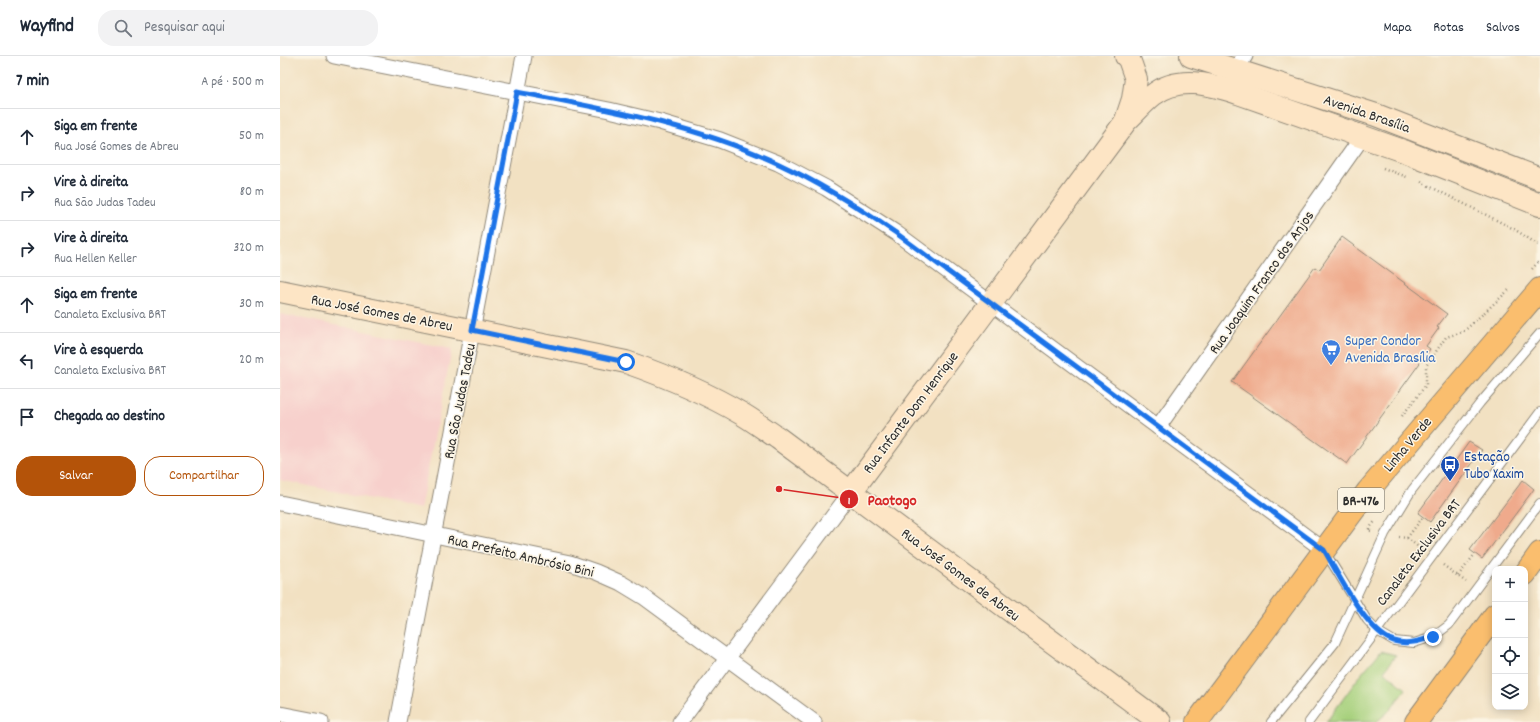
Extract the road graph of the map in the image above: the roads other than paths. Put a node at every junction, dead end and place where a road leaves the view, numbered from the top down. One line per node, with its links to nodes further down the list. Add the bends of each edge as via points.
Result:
1 (334, 56): 7 (street)
2 (524, 56): 7 (street, Rua São Judas Tadeu)
3 (1126, 56): 8 (main road, Rua Infante Dom Henrique, via 1136,79)
4 (1191, 56): 5 (main road, Avenida Brasília)
5 (1240, 63): 10 (main road, Avenida Brasília)
6 (1214, 85): 8 (main road, Rua Infante Dom Henrique, via 1193,82 1170,85 1153,95); 9 (main road, Avenida Brasília)
7 (517, 92): 14 (street, via 660,122 720,140 778,163 865,212); 15 (street, Rua São Judas Tadeu)
8 (1126, 121): 14 (main road, Rua Infante Dom Henrique)
9 (1363, 136): 11 (main road, Avenida Brasília); 18 (street, Rua Joaquim Franco dos Anjos)
10 (1540, 179)
11 (1540, 205)
12 (1534, 281): 23 (highway, Linha Verde / BR-476)
13 (280, 291): 15 (main road, Rua José Gomes de Abreu)
14 (991, 303): 18 (street); 19 (main road, Rua Infante Dom Henrique)
15 (472, 330): 19 (main road, Rua José Gomes de Abreu, via 619,360 661,374 742,414); 22 (street, Rua São Judas Tadeu)
16 (1540, 334): 26 (lane, Canaleta Exclusiva BRT, via 1480,403 1412,490 1385,534)
17 (1540, 412): 28 (lane, Canaleta Exclusiva BRT)
18 (1158, 427): 23 (street)
19 (851, 492): 29 (street, Rua Infante Dom Henrique); 35 (main road, Rua José Gomes de Abreu)
20 (280, 502): 22 (street, Rua Prefeito Ambrósio Bini)
21 (1540, 503): 28 (lane, Canaleta Exclusiva BRT, via 1449,625 1433,637 1414,643 1394,641)
22 (434, 534): 29 (street, Rua Prefeito Ambrósio Bini, via 543,557 596,572 621,583 644,598); 32 (street, Rua São Judas Tadeu)
23 (1324, 550): 26 (lane, Canaleta Exclusiva BRT); 36 (highway, Linha Verde / BR-476)
24 (1540, 553): 25 (highway)
25 (1528, 570)
26 (1355, 601): 28 (lane, Canaleta Exclusiva BRT); 37 (lane, Canaleta Exclusiva BRT, via 1335,643)
27 (1492, 618): 39 (highway)
28 (1377, 631): 38 (lane, Canaleta Exclusiva BRT)
29 (727, 658): 33 (street, Rua Infante Dom Henrique); 34 (street, Rua Prefeito Ambrósio Bini)
30 (280, 714): 31 (street)
31 (321, 722)
32 (398, 722)
33 (680, 722)
34 (814, 722)
35 (1160, 722)
36 (1197, 722)
37 (1271, 722)
38 (1309, 722)
39 (1416, 722)

